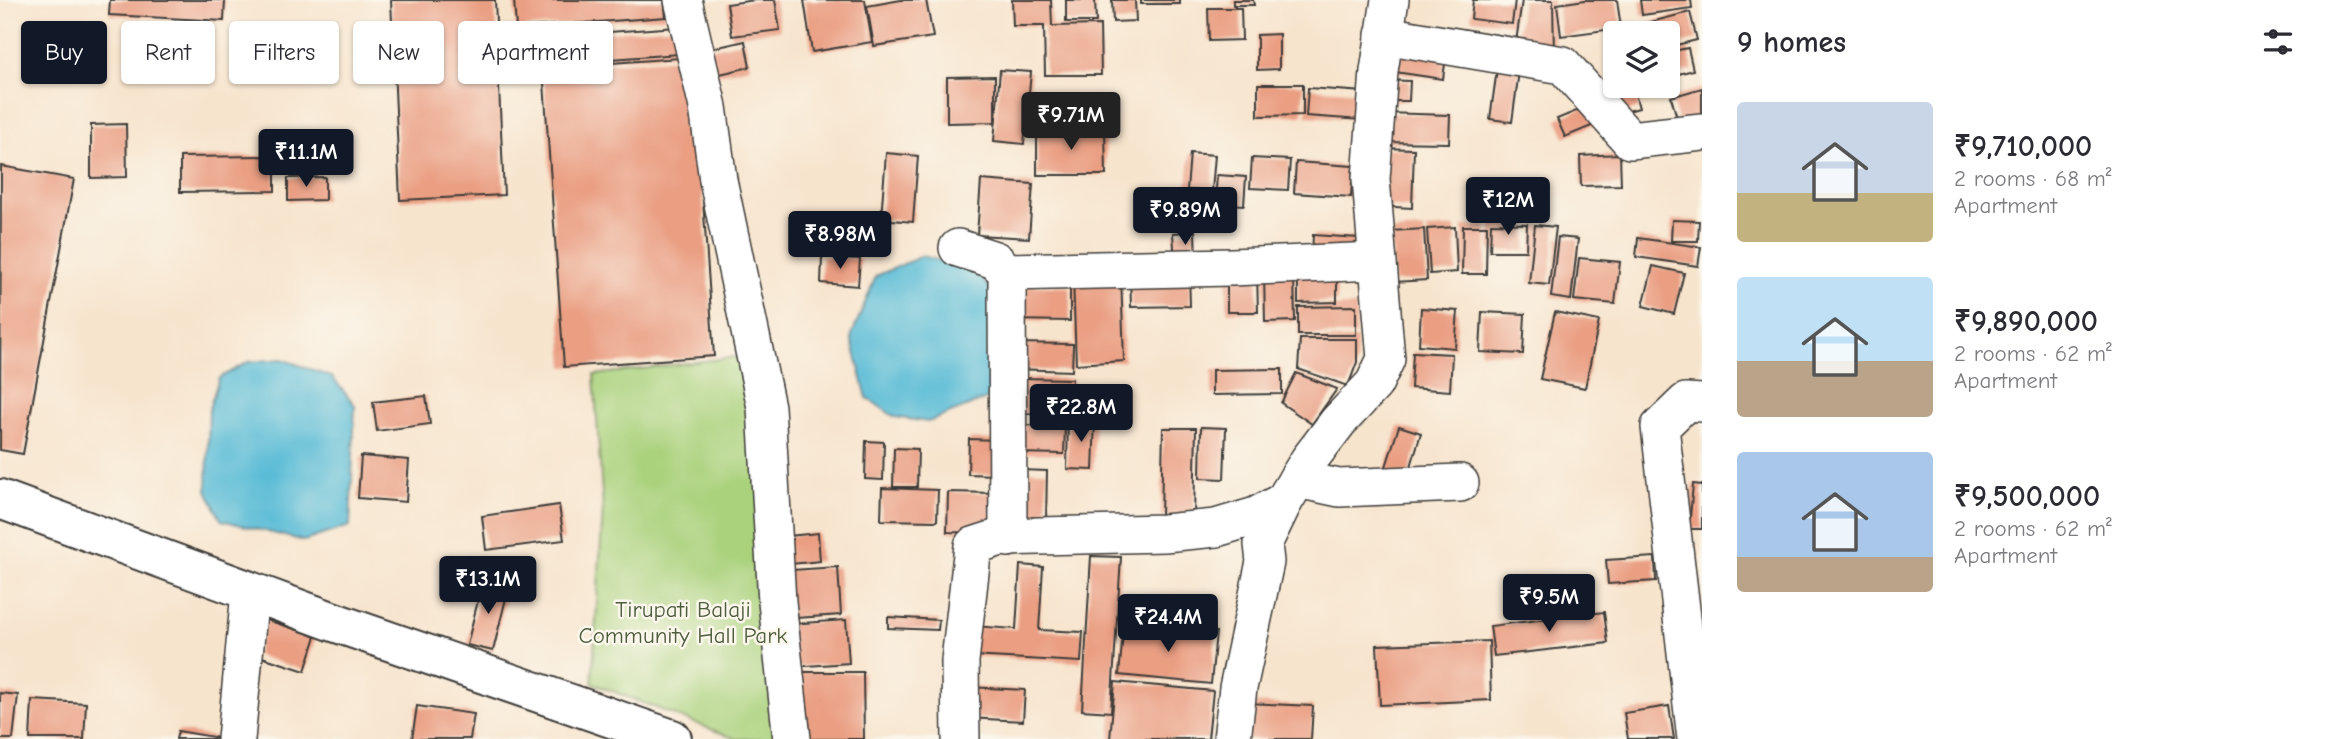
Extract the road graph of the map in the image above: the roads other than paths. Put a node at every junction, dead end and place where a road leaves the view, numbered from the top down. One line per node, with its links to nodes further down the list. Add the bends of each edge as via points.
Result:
1 (683, 0): 15 (street, via 766,407 776,589)
2 (1387, 17): 3 (street, via 1563,65 1630,140); 5 (street, via 1371,179)
3 (1702, 132)
4 (957, 248): 6 (street, via 995,260)
5 (1377, 261): 6 (street); 9 (street, via 1386,359 1374,384 1338,422)
6 (1007, 272): 11 (street)
7 (1702, 403): 18 (street, via 1686,402 1660,427)
8 (1460, 483): 9 (street)
9 (1291, 490): 11 (street, via 1256,516 1216,528); 17 (street, via 1263,544 1265,562)
10 (0, 499): 12 (main road)
11 (1007, 538): 16 (street, via 973,545 960,661)
12 (250, 592): 13 (street); 14 (main road)
13 (236, 739)
14 (672, 739)
15 (792, 739)
16 (961, 739)
17 (1232, 739)
18 (1696, 739)

